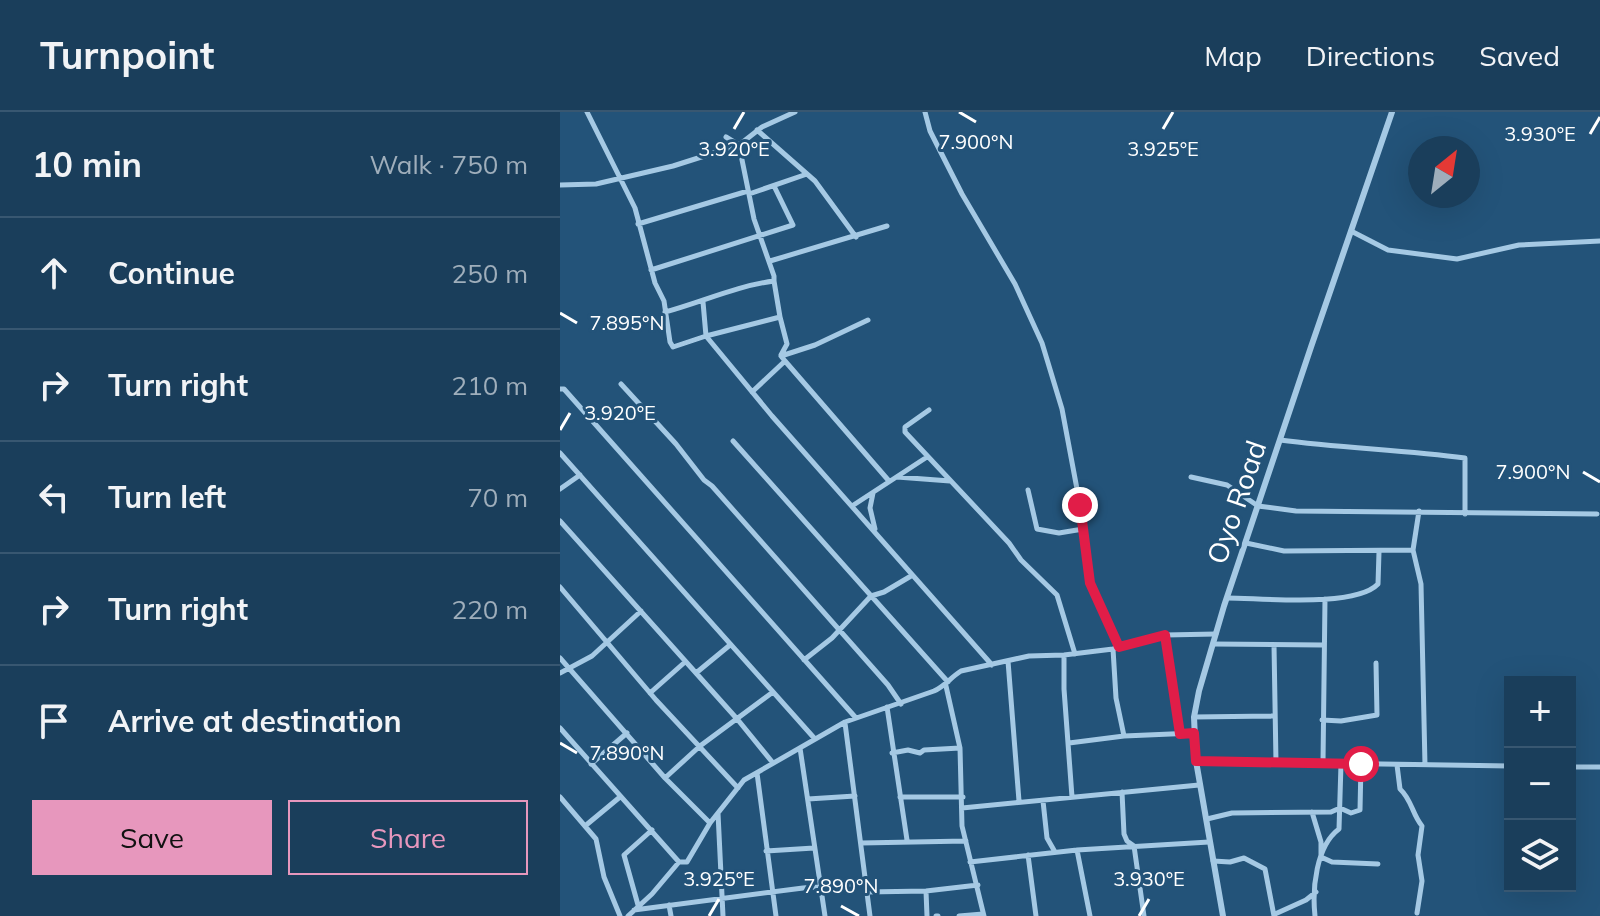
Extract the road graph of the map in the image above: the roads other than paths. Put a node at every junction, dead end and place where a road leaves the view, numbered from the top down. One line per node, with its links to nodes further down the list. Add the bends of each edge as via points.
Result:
1 (587, 112): 9 (street)
2 (795, 112): 5 (street)
3 (925, 112): 50 (street, via 930,131 1042,343 1062,409)
4 (1392, 112): 15 (street, Oyo Road)
5 (757, 130): 7 (street); 8 (street)
6 (726, 137): 7 (street)
7 (739, 145): 9 (street); 12 (street)
8 (807, 174): 11 (street); 17 (street)
9 (620, 179): 10 (street); 13 (street)
10 (560, 185)
11 (774, 186): 12 (street); 16 (street, via 793,225)
12 (748, 192): 13 (street); 16 (street)
13 (638, 224): 20 (street)
14 (887, 226): 17 (street)
15 (1351, 231): 18 (street, via 1388,250 1457,259 1519,245); 32 (street, Oyo Road)
16 (760, 236): 19 (street); 20 (street)
17 (856, 237): 19 (street)
18 (1600, 241)
19 (770, 261): 21 (street)
20 (651, 270): 23 (street)
21 (774, 281): 22 (street); 24 (street)
22 (703, 302): 23 (street); 26 (street)
23 (665, 312): 26 (street, via 673,347)
24 (780, 317): 26 (street); 27 (street, via 787,344)
25 (868, 320): 27 (street)
26 (706, 336): 30 (street)
27 (783, 358): 30 (street); 39 (street)
28 (621, 384): 61 (street)
29 (560, 389): 73 (street)
30 (752, 392): 44 (street)
31 (929, 410): 35 (street, via 905,427)
32 (1280, 440): 45 (street, Oyo Road); 47 (street, via 1465,458)
33 (733, 441): 57 (street)
34 (560, 453): 36 (street)
35 (927, 457): 37 (street); 40 (street)
36 (580, 475): 41 (street); 66 (street)
37 (896, 477): 39 (street); 40 (street)
38 (1191, 477): 45 (street, via 1227,485)
39 (889, 481): 43 (street)
40 (950, 481): 70 (street, via 1057,595)
41 (560, 489)
42 (1028, 490): 50 (street, via 1037,529)
43 (873, 493): 44 (street); 51 (street, via 870,516)
44 (852, 506): 51 (street)
45 (1258, 506): 46 (street, via 1340,513); 52 (street, Oyo Road)
46 (1419, 511): 47 (street); 53 (street)
47 (1465, 514): 48 (street)
48 (1597, 514)
49 (560, 521): 60 (street)
50 (1083, 529): 69 (street, via 1090,583)
51 (876, 534): 55 (street)
52 (1246, 543): 54 (street, via 1284,551); 58 (street, Oyo Road)
53 (1413, 550): 54 (street); 111 (street, via 1421,584)
54 (1379, 552): 59 (street, via 1377,586 1356,597)
55 (912, 575): 57 (street); 77 (street)
56 (560, 587): 64 (street)
57 (871, 596): 61 (street); 81 (street)
58 (1227, 598): 59 (street); 62 (street, Oyo Road)
59 (1325, 599): 68 (street)
60 (641, 611): 64 (street); 75 (street)
61 (839, 630): 73 (street); 84 (street)
62 (1216, 634): 63 (street); 65 (street, Oyo Road)
63 (1165, 635): 69 (street); 95 (street)
64 (607, 643): 78 (street); 83 (street)
65 (1213, 644): 67 (street); 87 (street, Oyo Road)
66 (730, 645): 80 (street); 82 (street)
67 (1274, 645): 68 (street); 86 (street)
68 (1322, 645): 90 (street)
69 (1116, 648): 70 (street); 96 (street, via 1116,698)
70 (1075, 654): 71 (street)
71 (1064, 655): 74 (street); 98 (street)
72 (560, 658): 78 (street)
73 (804, 660): 88 (street)
74 (1008, 661): 77 (street); 127 (street)
75 (685, 662): 80 (street); 83 (street)
76 (1376, 663): 90 (street, via 1377,715)
77 (992, 665): 81 (street, via 961,671)
78 (569, 669): 79 (street); 93 (street)
79 (560, 673)
80 (696, 673): 89 (street)
81 (947, 684): 84 (street); 101 (street)
82 (773, 692): 89 (street); 97 (street)
83 (650, 693): 99 (street)
84 (901, 704): 85 (street)
85 (887, 707): 88 (street); 102 (street)
86 (1275, 716): 87 (street); 105 (street)
87 (1194, 717): 94 (street, Oyo Road)
88 (856, 718): 91 (street)
89 (738, 720): 99 (street); 104 (street)
90 (1322, 720): 106 (street)
91 (845, 722): 97 (street); 120 (street)
92 (560, 728): 107 (street)
93 (627, 733): 107 (street); 116 (street)
94 (1194, 733): 95 (street); 103 (street, Oyo Road)
95 (1180, 734): 96 (street)
96 (1124, 736): 98 (street)
97 (815, 739): 100 (street)
98 (1069, 743): 125 (street)
99 (700, 746): 116 (street); 118 (street)
100 (800, 748): 104 (street); 126 (street)
101 (960, 748): 102 (street); 124 (street)
102 (892, 753): 123 (street)
103 (1196, 761): 105 (street); 117 (street, Oyo Road)
104 (773, 763): 115 (street)
105 (1276, 763): 106 (street)
106 (1323, 763): 108 (street)
107 (591, 764): 122 (street)
108 (1341, 764): 109 (street); 130 (street)
109 (1361, 764): 110 (street); 130 (street, via 1360,810)
110 (1397, 765): 111 (street); 162 (street, via 1400,789 1422,826)
111 (1425, 765): 112 (street)
112 (1504, 766)
113 (1576, 767): 114 (street)
114 (1600, 767)
115 (757, 773): 118 (street); 144 (street)
116 (665, 778): 134 (street)
117 (1199, 785): 119 (street); 133 (street, Oyo Road)
118 (738, 788): 131 (street)
119 (1122, 792): 125 (street); 141 (street, via 1124,834)
120 (855, 796): 126 (street); 140 (street)
121 (560, 797): 135 (street)
122 (620, 797): 135 (street); 136 (street)
123 (899, 797): 124 (street); 137 (street)
124 (963, 797): 129 (street)
125 (1072, 797): 128 (street)
126 (808, 799): 142 (street)
127 (1019, 801): 128 (street); 129 (street)
128 (1043, 801): 145 (street, via 1047,838)
129 (962, 808): 138 (street)
130 (1340, 808): 132 (street); 147 (street, via 1339,829 1329,836)
131 (718, 812): 134 (street); 159 (street)
132 (1312, 812): 133 (street, via 1232,813); 147 (street)
133 (1207, 819): 139 (street, Oyo Road)
134 (710, 823): 149 (street, via 687,862)
135 (585, 826): 165 (street, via 596,839)
136 (652, 830): 149 (street); 161 (street, via 624,855)
137 (907, 840): 138 (street); 140 (street)
138 (966, 841): 150 (street)
139 (1209, 842): 141 (street); 148 (street, Oyo Road)
140 (861, 843): 152 (street)
141 (1134, 846): 143 (street); 176 (street)
142 (814, 848): 144 (street); 154 (street)
143 (1077, 850): 145 (street); 175 (street)
144 (766, 851): 158 (street)
145 (1055, 852): 146 (street)
146 (1028, 855): 150 (street); 174 (street)
147 (1321, 857): 151 (street); 157 (street)
148 (1213, 861): 164 (street, via 1244,858 1265,869); 177 (street, Oyo Road)
149 (679, 862): 161 (street)
150 (970, 862): 153 (street)
151 (1378, 864)
152 (865, 883): 154 (street); 156 (street)
153 (978, 885): 155 (street); 163 (street)
154 (820, 888): 158 (street); 170 (street)
155 (926, 891): 156 (street); 172 (street)
156 (867, 892): 171 (street)
157 (1316, 892): 164 (street); 178 (street)
158 (772, 893): 159 (street); 169 (street)
159 (723, 899): 160 (street); 168 (street)
160 (669, 905): 161 (street); 167 (street)
161 (636, 908): 166 (street)
162 (1417, 913)
163 (984, 915): 173 (street)
164 (1275, 915)
165 (620, 916)
166 (628, 916)
167 (671, 916)
168 (723, 916)
169 (776, 916)
170 (825, 916)
171 (870, 916)
172 (927, 916)
173 (959, 916)
174 (1036, 916)
175 (1090, 916)
176 (1144, 916)
177 (1223, 916)
178 (1315, 916)

